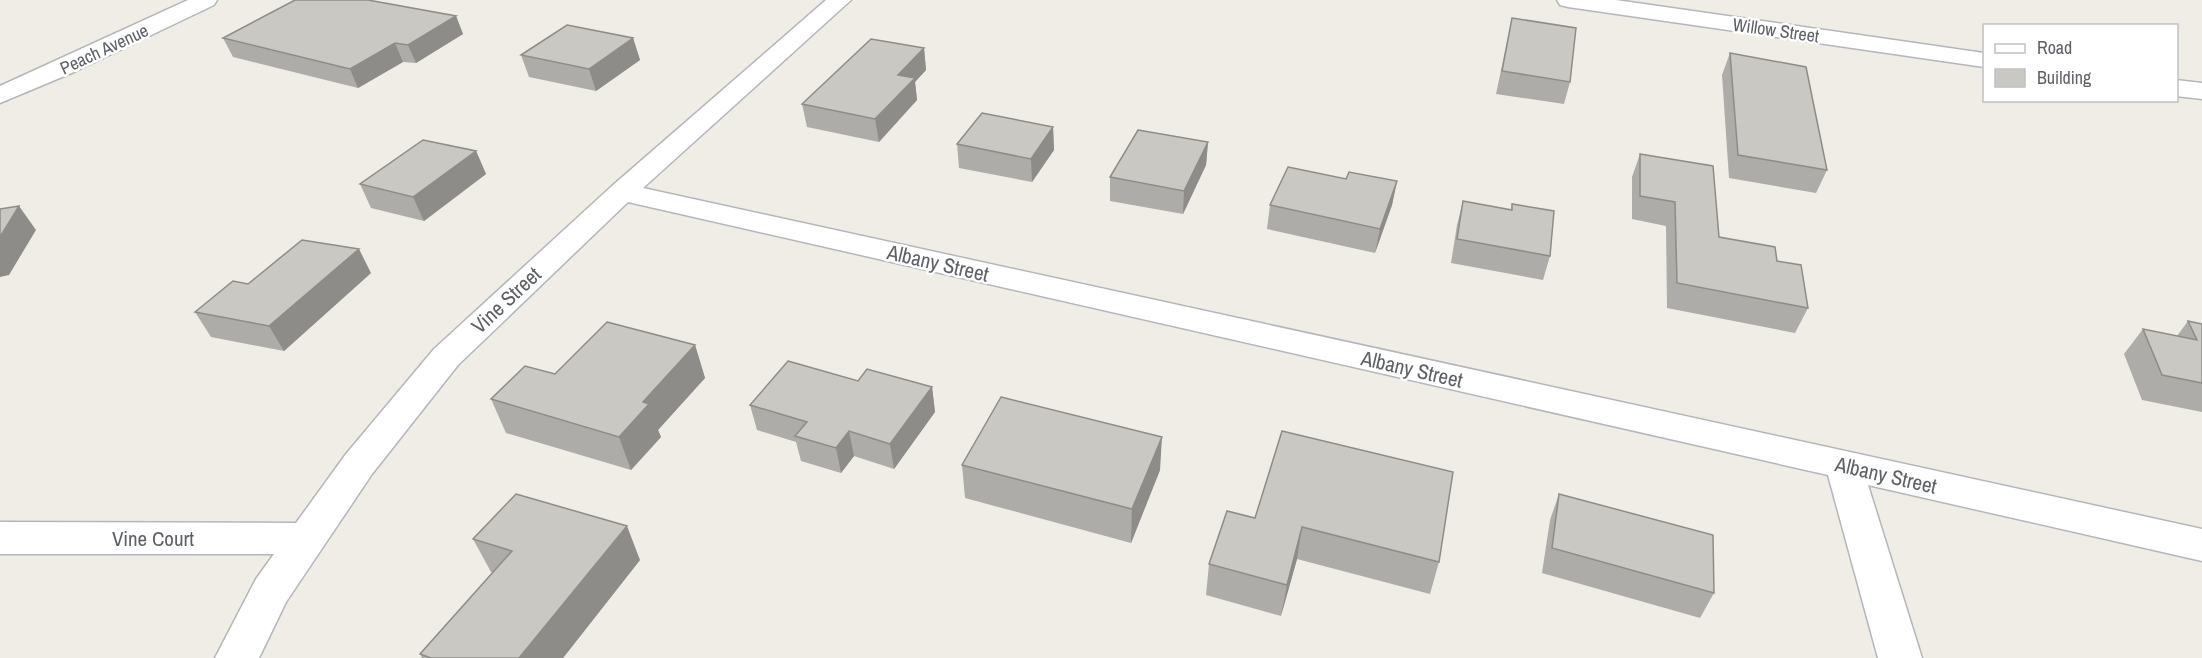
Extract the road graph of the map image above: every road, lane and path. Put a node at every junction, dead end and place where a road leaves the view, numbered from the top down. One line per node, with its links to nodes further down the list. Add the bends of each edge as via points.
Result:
1 (206, 0): 7 (street, Peach Avenue)
2 (840, 0): 8 (street, Vine Street)
3 (1568, 0): 4 (street, Willow Street)
4 (1983, 60)
5 (2178, 87): 6 (street)
6 (2202, 91)
7 (0, 95)
8 (622, 192): 9 (street, Albany Street); 11 (street, Vine Street, via 446,357 359,464)
9 (1844, 466): 12 (street, Albany Street); 14 (street)
10 (0, 538): 11 (street, Vine Court)
11 (307, 539): 13 (street, Vine Street, via 271,591)
12 (2202, 545)
13 (237, 658)
14 (1900, 658)

